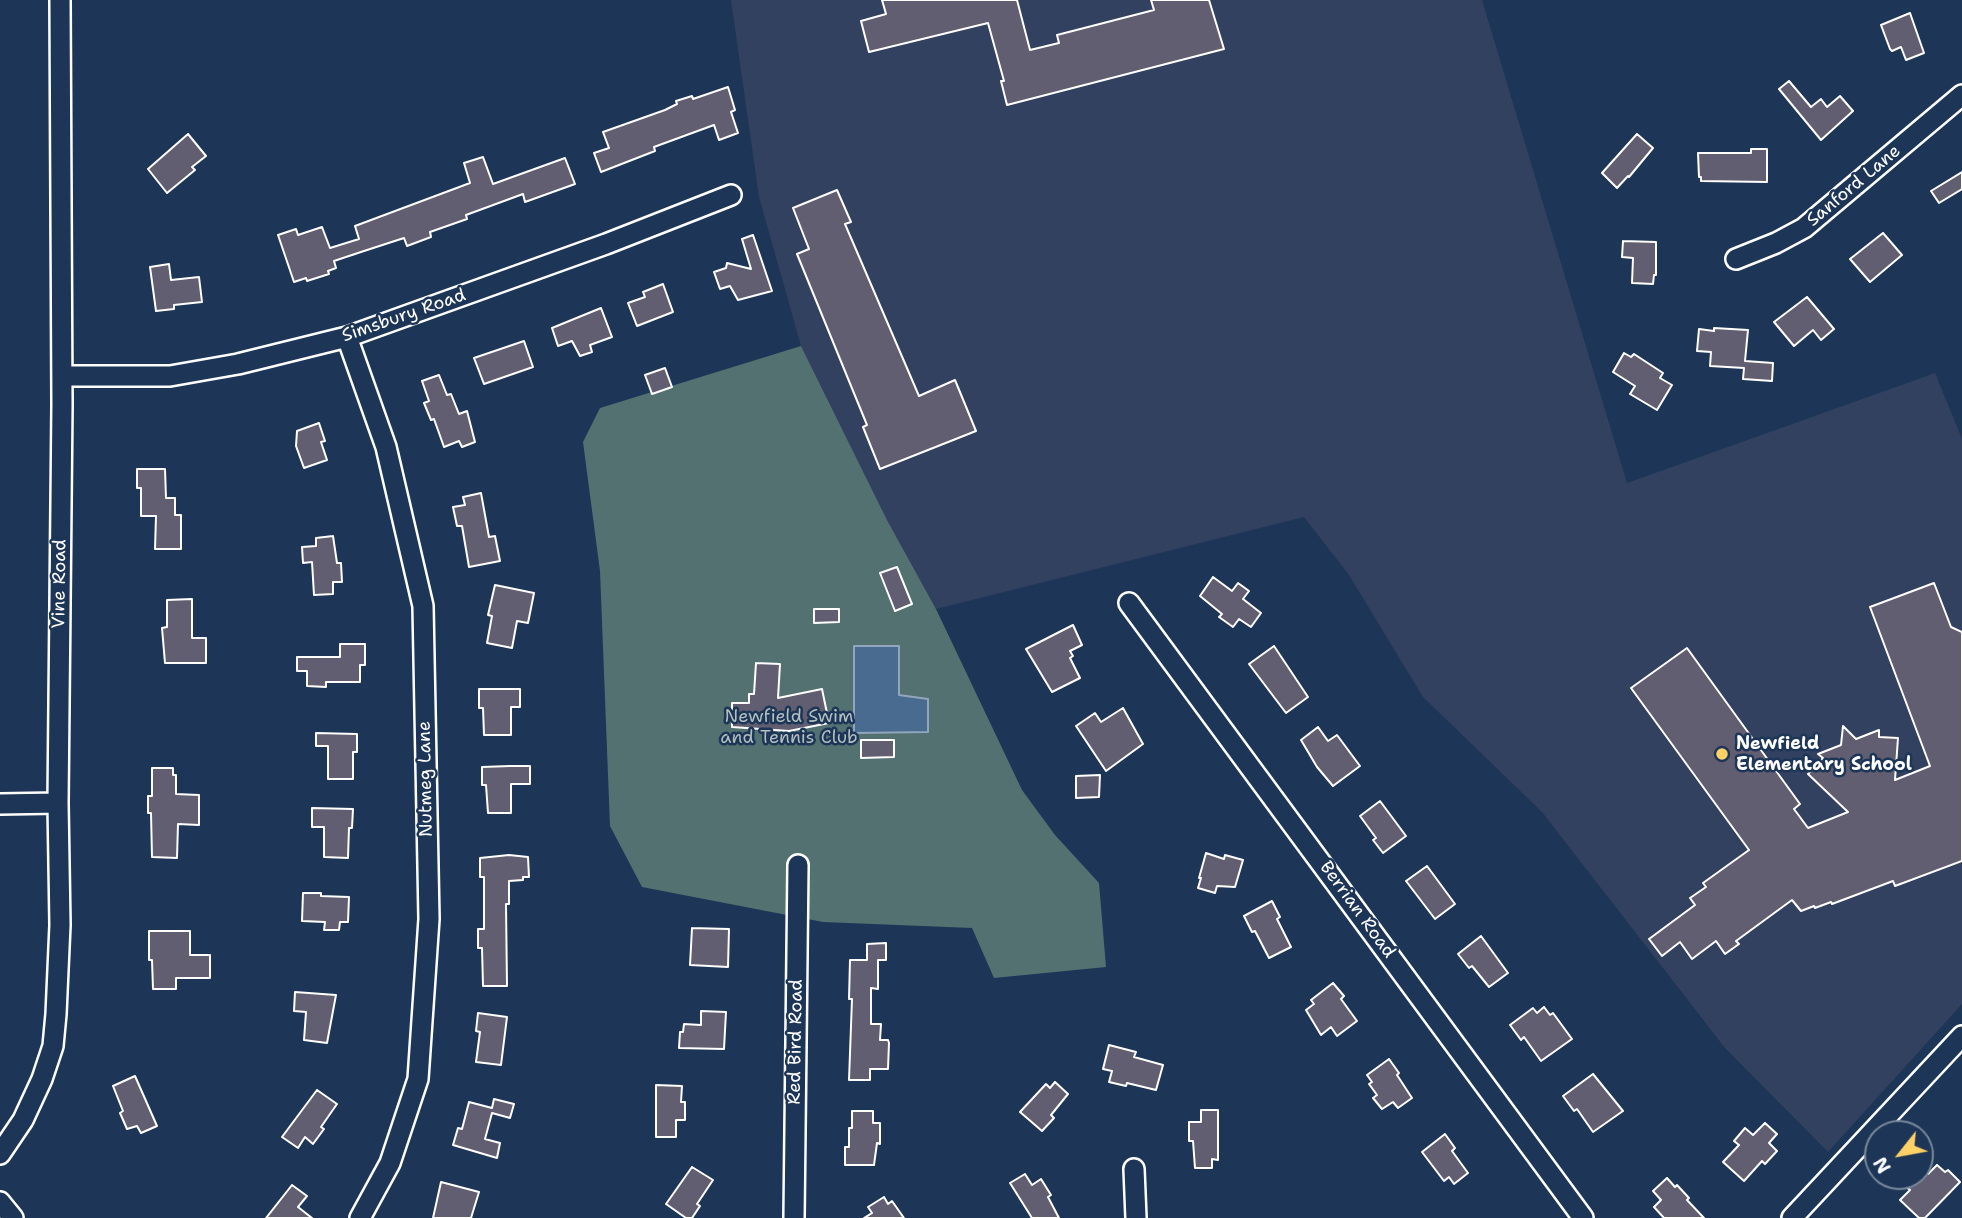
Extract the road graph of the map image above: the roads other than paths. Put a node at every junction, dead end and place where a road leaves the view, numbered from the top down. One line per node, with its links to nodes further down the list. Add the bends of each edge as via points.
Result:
1 (61, 0): 6 (street, Vine Road)
2 (1962, 95): 4 (street, Sanford Lane, via 1804,228)
3 (731, 195): 5 (street, Simsbury Road)
4 (1735, 259)
5 (347, 337): 6 (street, Simsbury Road, via 170,376); 16 (street, Nutmeg Lane, via 386,447 423,606 429,919 418,1079 390,1163)
6 (62, 376): 8 (street, Vine Road)
7 (1129, 603): 19 (street, Berrian Road)
8 (58, 803): 9 (street); 12 (street, Vine Road, via 60,925 53,1046 23,1120)
9 (0, 804)
10 (799, 865): 17 (street, Red Bird Road)
11 (1962, 1036): 20 (street)
12 (0, 1154)
13 (1134, 1169): 18 (street)
14 (0, 1202): 15 (street)
15 (13, 1218)
16 (360, 1218)
17 (794, 1218)
18 (1136, 1218)
19 (1583, 1218)
20 (1792, 1218)

